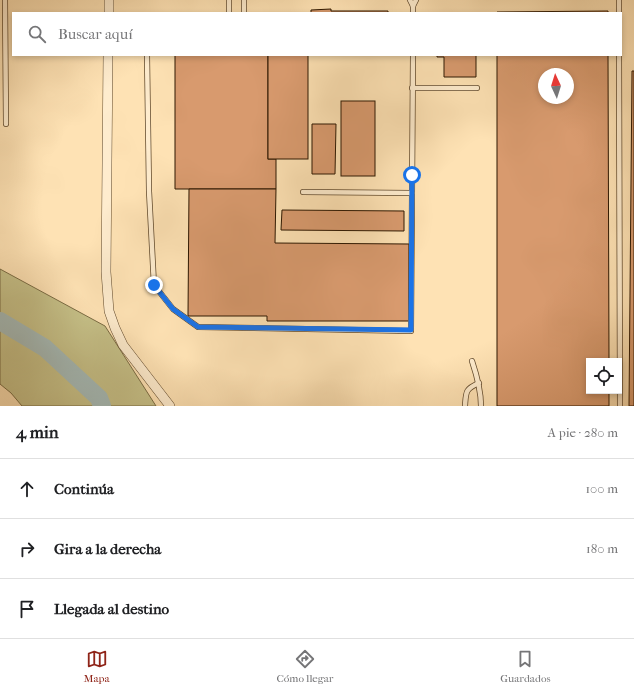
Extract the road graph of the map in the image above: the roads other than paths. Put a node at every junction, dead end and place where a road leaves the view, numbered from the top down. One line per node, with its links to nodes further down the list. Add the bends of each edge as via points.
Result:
1 (5, 0): 20 (lane)
2 (109, 0): 9 (street)
3 (229, 0): 10 (lane)
4 (244, 0): 11 (lane)
5 (410, 0): 8 (lane)
6 (416, 0): 8 (lane)
7 (619, 0): 13 (lane)
8 (413, 6): 12 (lane)
9 (109, 12)
10 (229, 12)
11 (244, 12)
12 (413, 12)
13 (619, 12)
14 (108, 56): 25 (street, via 106,272 109,311 122,345)
15 (147, 56): 22 (lane, via 149,192 154,285 173,309 198,327 411,330)
16 (413, 56): 18 (lane)
17 (619, 56): 28 (lane)
18 (412, 88): 19 (lane); 22 (lane)
19 (477, 88)
20 (6, 124)
21 (303, 192): 22 (lane)
22 (412, 193)
23 (472, 361): 24 (lane)
24 (479, 383): 26 (lane, via 469,388); 27 (lane)
25 (170, 406)
26 (465, 406)
27 (481, 406)
28 (620, 406)

